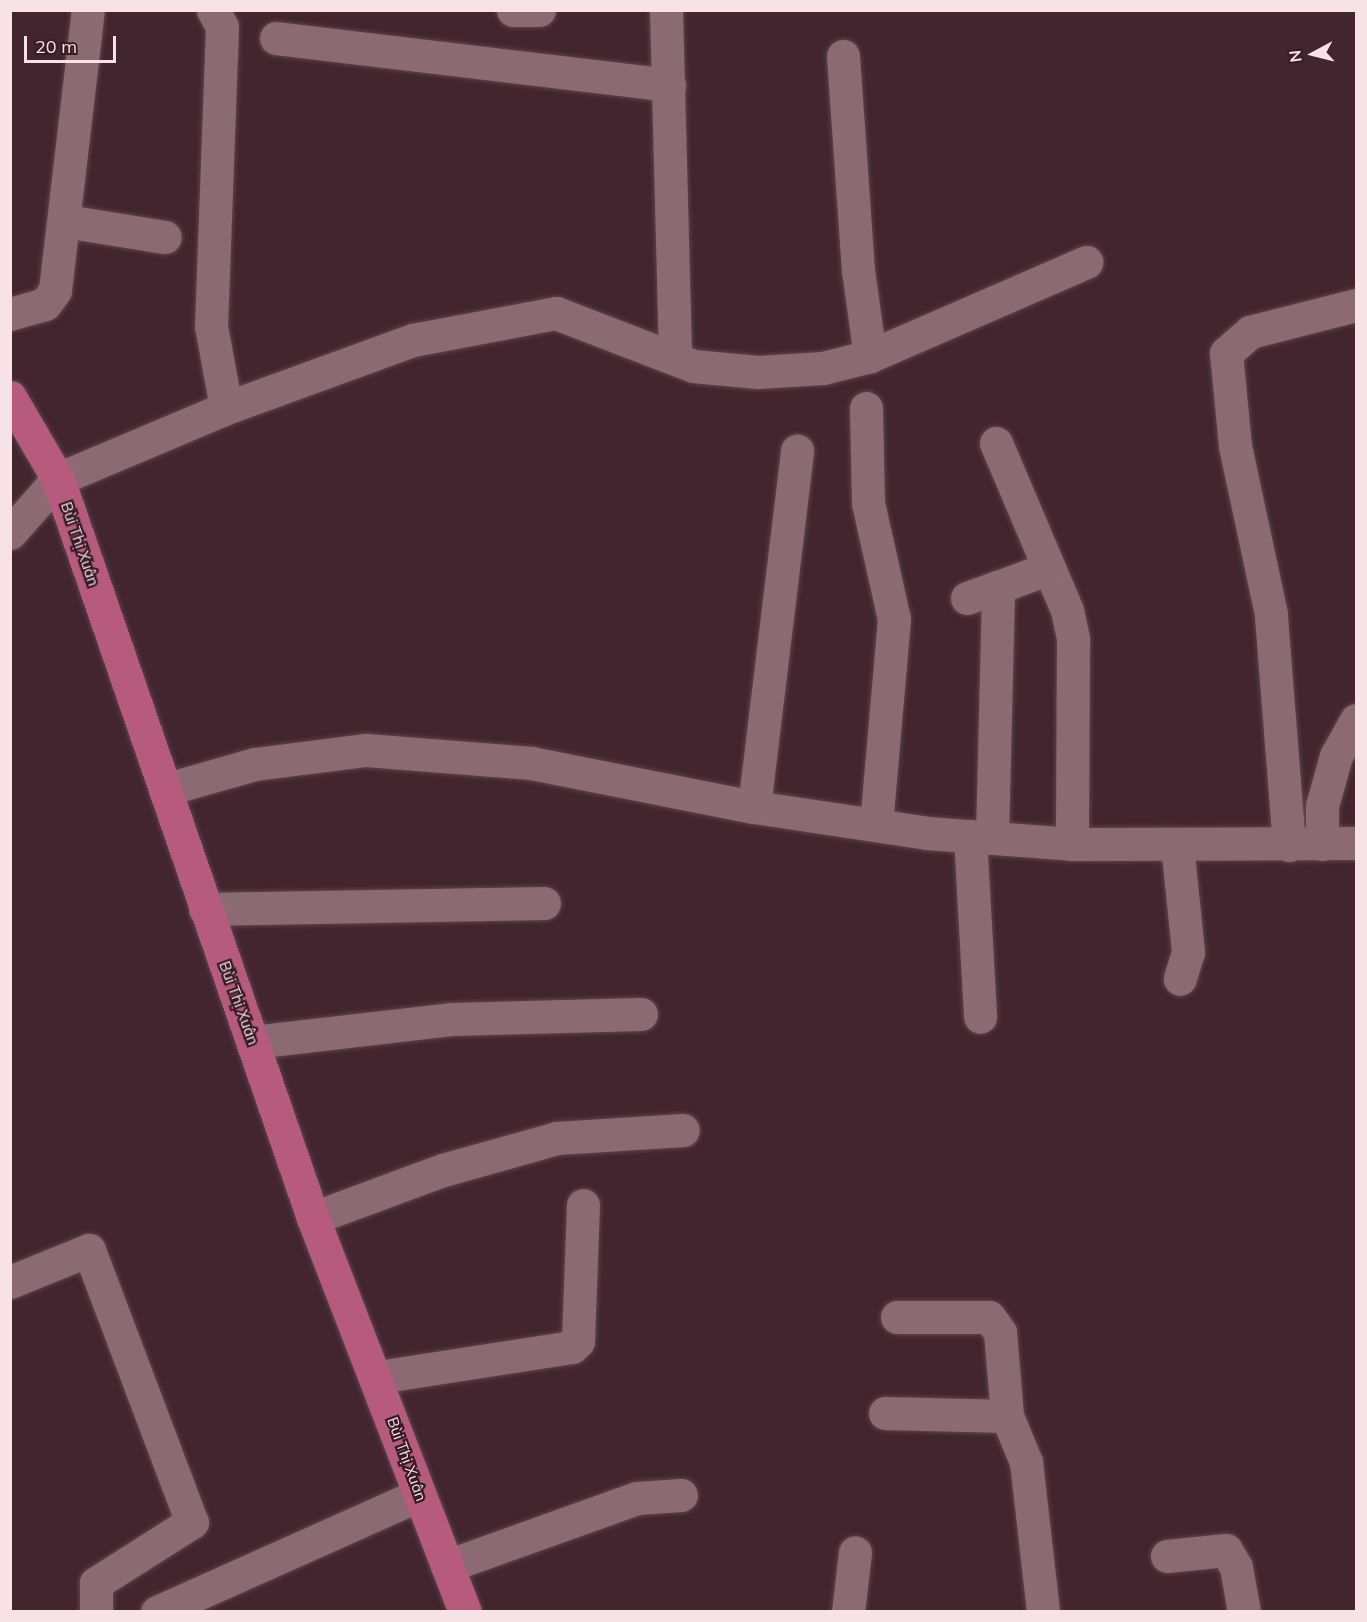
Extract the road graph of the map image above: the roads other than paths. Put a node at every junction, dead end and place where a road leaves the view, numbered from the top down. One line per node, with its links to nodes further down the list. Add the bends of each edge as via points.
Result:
1 (88, 10): 9 (street)
2 (213, 10): 17 (street, via 222,27 212,326)
3 (513, 10): 4 (street)
4 (539, 10)
5 (666, 10): 8 (street)
6 (276, 39): 8 (street)
7 (843, 56): 15 (street, via 858,270)
8 (669, 85): 14 (street)
9 (65, 221): 10 (street); 13 (street, via 54,290 45,304)
10 (165, 237)
11 (1086, 262): 15 (street)
12 (1356, 305): 33 (street, via 1250,332 1226,353 1235,446 1271,614)
13 (10, 314)
14 (675, 356): 15 (street, via 715,370 758,372 827,368); 17 (street, via 556,313 401,343)
15 (870, 356)
16 (10, 397): 21 (main road, Bùi Thị Xuân)
17 (226, 408): 21 (street)
18 (866, 408): 29 (street, via 868,503 894,619)
19 (996, 443): 23 (street)
20 (797, 451): 28 (street)
21 (58, 479): 22 (street); 27 (main road, Bùi Thị Xuân)
22 (10, 533)
23 (1049, 568): 24 (street); 32 (street, via 1073,639)
24 (998, 587): 25 (street); 30 (street)
25 (967, 598)
26 (1356, 720): 34 (street, via 1336,756 1322,806)
27 (167, 789): 28 (street, via 255,764 366,750 531,763); 37 (main road, Bùi Thị Xuân)
28 (754, 807): 29 (street)
29 (876, 823): 30 (street)
30 (981, 837): 32 (street); 40 (street)
31 (1356, 843): 34 (street)
32 (1072, 844): 35 (street)
33 (1288, 844): 34 (street); 35 (street)
34 (1322, 844)
35 (1177, 845): 38 (street, via 1188,952)
36 (544, 903): 37 (street)
37 (205, 909): 41 (main road, Bùi Thị Xuân)
38 (1180, 979)
39 (641, 1014): 41 (street, via 451,1018)
40 (980, 1017)
41 (253, 1042): 44 (main road, Bùi Thị Xuân)
42 (683, 1130): 44 (street, via 557,1137 443,1170)
43 (583, 1205): 47 (street, via 578,1341 572,1347)
44 (313, 1218): 47 (main road, Bùi Thị Xuân)
45 (10, 1282): 55 (street, via 89,1250 192,1522 96,1583)
46 (897, 1317): 49 (street, via 989,1317 1000,1332)
47 (378, 1377): 50 (main road, Bùi Thị Xuân)
48 (885, 1413): 49 (street)
49 (1007, 1416): 59 (street, via 1026,1462)
50 (419, 1495): 54 (main road, Bùi Thị Xuân); 56 (street)
51 (681, 1496): 54 (street, via 637,1498)
52 (855, 1552): 58 (street)
53 (1167, 1556): 60 (street, via 1226,1550 1236,1567)
54 (447, 1566): 57 (main road, Bùi Thị Xuân)
55 (96, 1611)
56 (157, 1611)
57 (465, 1611)
58 (848, 1611)
59 (1043, 1611)
60 (1244, 1611)

